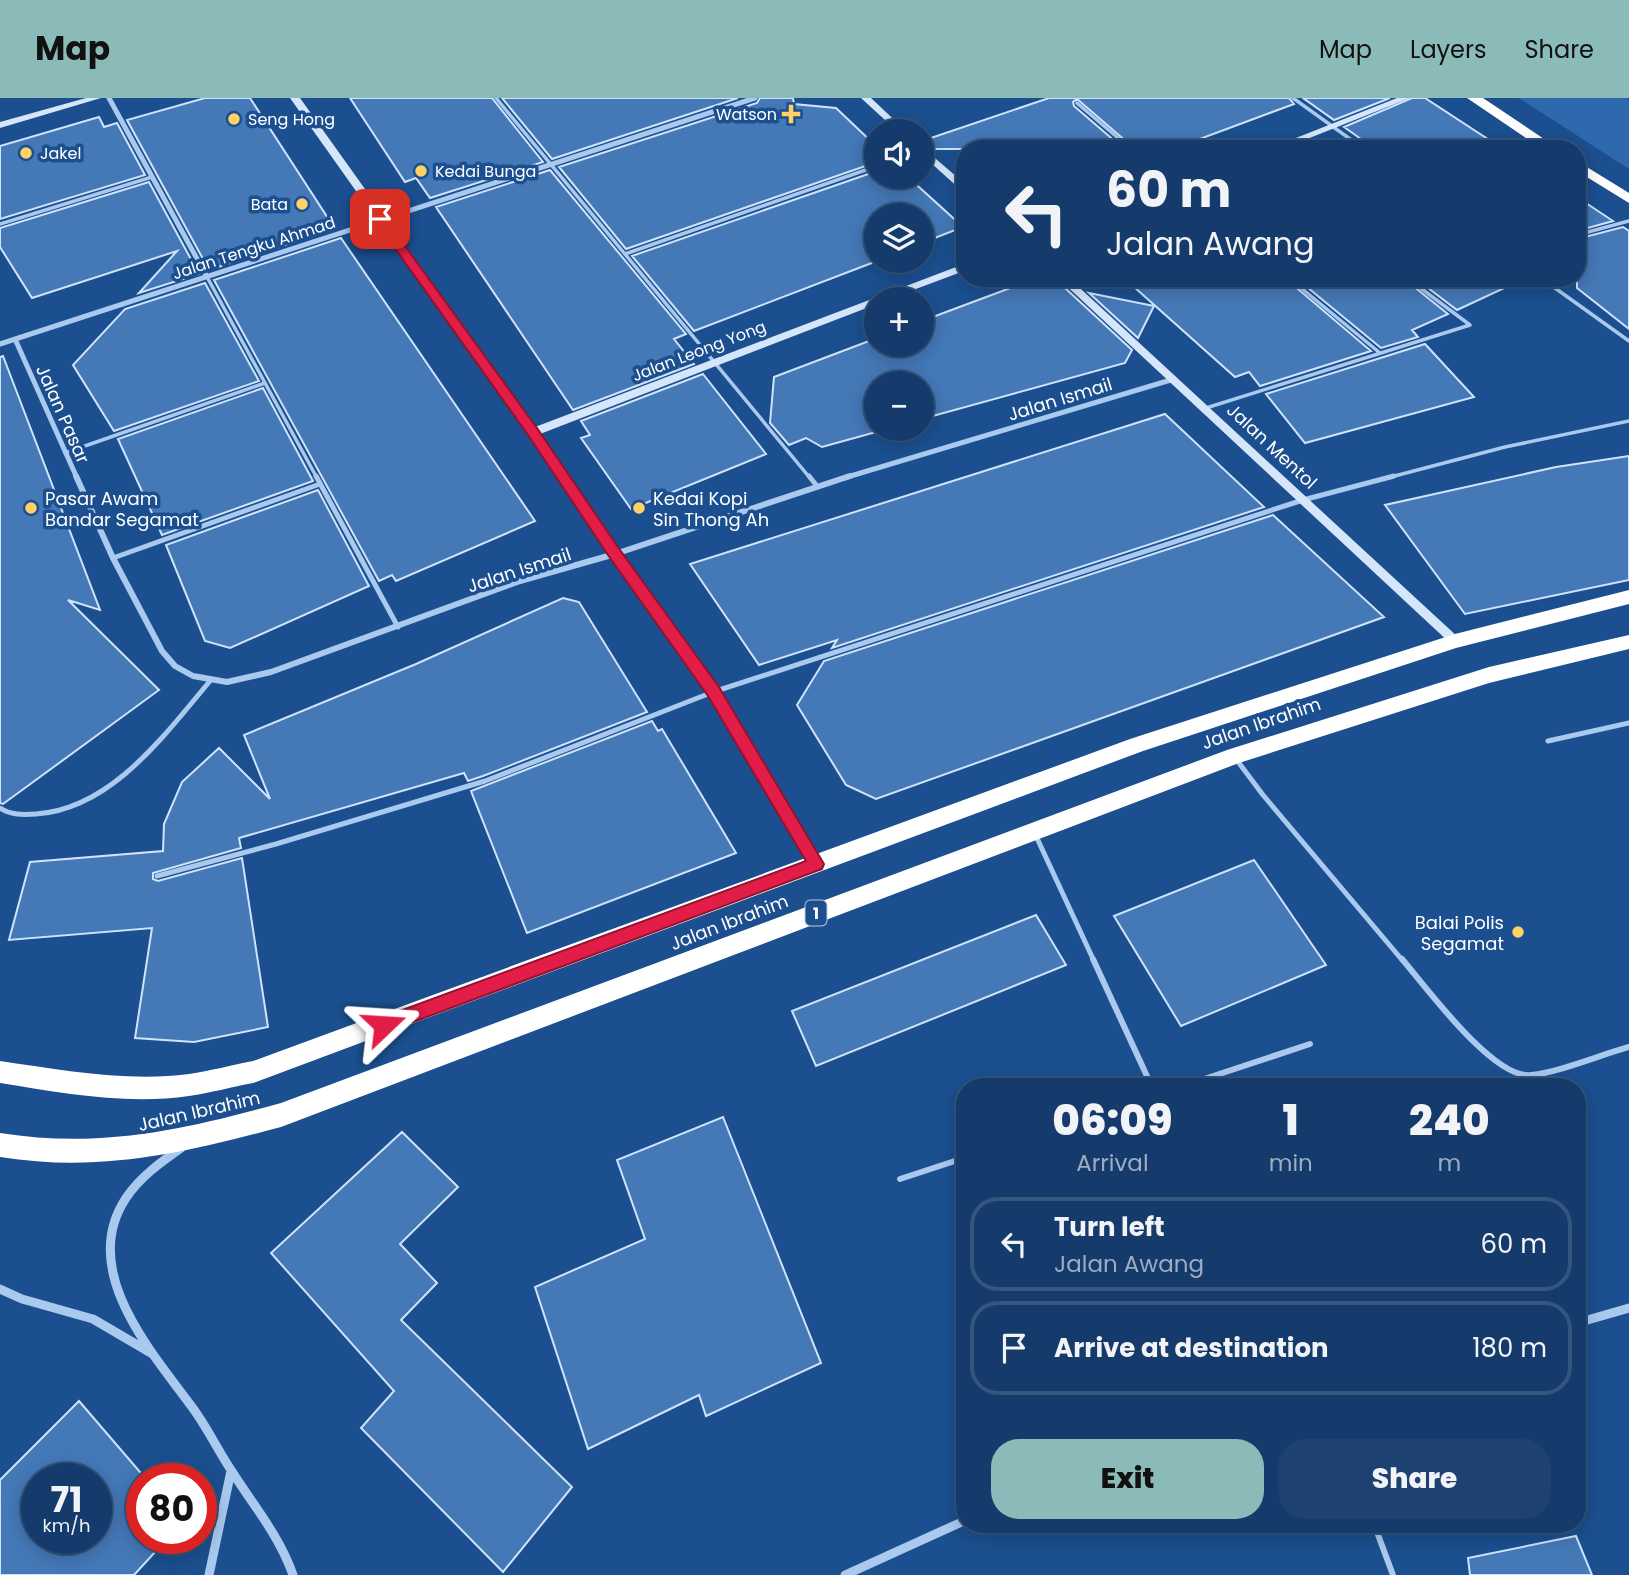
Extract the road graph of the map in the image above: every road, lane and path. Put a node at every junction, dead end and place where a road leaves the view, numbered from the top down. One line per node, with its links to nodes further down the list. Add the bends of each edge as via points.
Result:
1 (96, 98): 12 (main road)
2 (109, 98): 22 (street)
3 (295, 98): 25 (main road)
4 (496, 98): 19 (lane)
5 (755, 98): 19 (street, Jalan Tengku Ahmad)
6 (866, 98): 11 (main road)
7 (1293, 98): 13 (lane)
8 (1405, 98): 13 (main road)
9 (1474, 98): 17 (highway)
10 (1077, 103): 14 (lane)
11 (889, 119)
12 (0, 125)
13 (1333, 126): 15 (main road); 16 (lane)
14 (1121, 140)
15 (1296, 140)
16 (1352, 140)
17 (1538, 140)
18 (934, 161): 23 (main road)
19 (550, 164): 25 (street, Jalan Tengku Ahmad); 29 (lane)
20 (864, 171): 29 (lane)
21 (1586, 171): 24 (highway)
22 (152, 177): 27 (lane); 31 (street)
23 (956, 181)
24 (1629, 199)
25 (380, 219): 31 (street, Jalan Tengku Ahmad); 47 (main road)
26 (1629, 221): 28 (lane)
27 (0, 224)
28 (1586, 233)
29 (625, 254): 42 (lane)
30 (956, 270): 32 (main road, Jalan Leong Yong)
31 (207, 276): 38 (street, Jalan Tengku Ahmad); 44 (lane)
32 (912, 287)
33 (1073, 287): 43 (main road, Jalan Mentol)
34 (1300, 287): 41 (lane)
35 (1419, 287): 41 (lane, via 1469,325)
36 (1554, 287): 39 (lane)
37 (864, 305): 42 (main road, Jalan Leong Yong)
38 (15, 339): 40 (street, Jalan Tengku Ahmad); 48 (street, Jalan Pasar)
39 (1629, 341)
40 (0, 344)
41 (1380, 353): 45 (lane)
42 (714, 362): 47 (main road, Jalan Leong Yong); 50 (lane)
43 (1174, 379): 45 (main road, Jalan Mentol); 50 (street, Jalan Ismail)
44 (265, 383): 48 (lane); 49 (lane)
45 (1206, 408): 51 (main road, Jalan Mentol)
46 (1629, 421): 51 (lane, via 1505,447)
47 (533, 432): 52 (main road)
48 (65, 453): 53 (street, Jalan Pasar)
49 (320, 484): 53 (lane); 55 (lane)
50 (817, 486): 52 (street, Jalan Ismail)
51 (1303, 499): 56 (main road, Jalan Mentol); 60 (lane)
52 (615, 554): 55 (street, Jalan Ismail, via 520,581); 60 (main road)
53 (113, 558): 58 (street, Jalan Pasar)
54 (1629, 597): 56 (highway, Jalan Ibrahim)
55 (399, 627): 59 (street, Jalan Ismail, via 271,673)
56 (1455, 641): 66 (highway, Jalan Ibrahim, via 1137,745)
57 (1629, 642): 63 (highway, Jalan Ibrahim / 1, via 1489,675)
58 (162, 651): 59 (street, Jalan Ismail, via 175,666)
59 (210, 681): 64 (lane, via 152,747 76,807 44,816 7,813)
60 (713, 692): 66 (main road); 67 (lane, via 485,781)
61 (1629, 723): 62 (lane)
62 (1548, 741)
63 (1234, 756): 65 (highway, Jalan Ibrahim / 1); 69 (lane, via 1460,1028 1498,1063 1528,1076)
64 (0, 808)
65 (1034, 831): 71 (lane); 73 (highway, Jalan Ibrahim / 1, via 281,1115)
66 (816, 864): 70 (highway, Jalan Ibrahim, via 253,1072 188,1085 135,1087)
67 (157, 876)
68 (1310, 1044): 72 (lane)
69 (1629, 1047)
70 (0, 1072)
71 (1148, 1078)
72 (1208, 1078)
73 (192, 1140): 74 (highway, Jalan Ibrahim / 1, via 113,1153 31,1152); 80 (street, via 128,1194 115,1221 110,1255 116,1282)
74 (0, 1145)
75 (956, 1161): 76 (lane)
76 (900, 1179)
77 (0, 1289): 80 (street, via 93,1319)
78 (1629, 1308): 79 (street)
79 (1586, 1320)
80 (152, 1353): 81 (street, via 199,1417)
81 (230, 1471): 84 (street); 85 (street, via 276,1532)
82 (956, 1525): 86 (street)
83 (1377, 1533): 87 (lane)
84 (209, 1575)
85 (293, 1575)
86 (845, 1575)
87 (1393, 1575)

